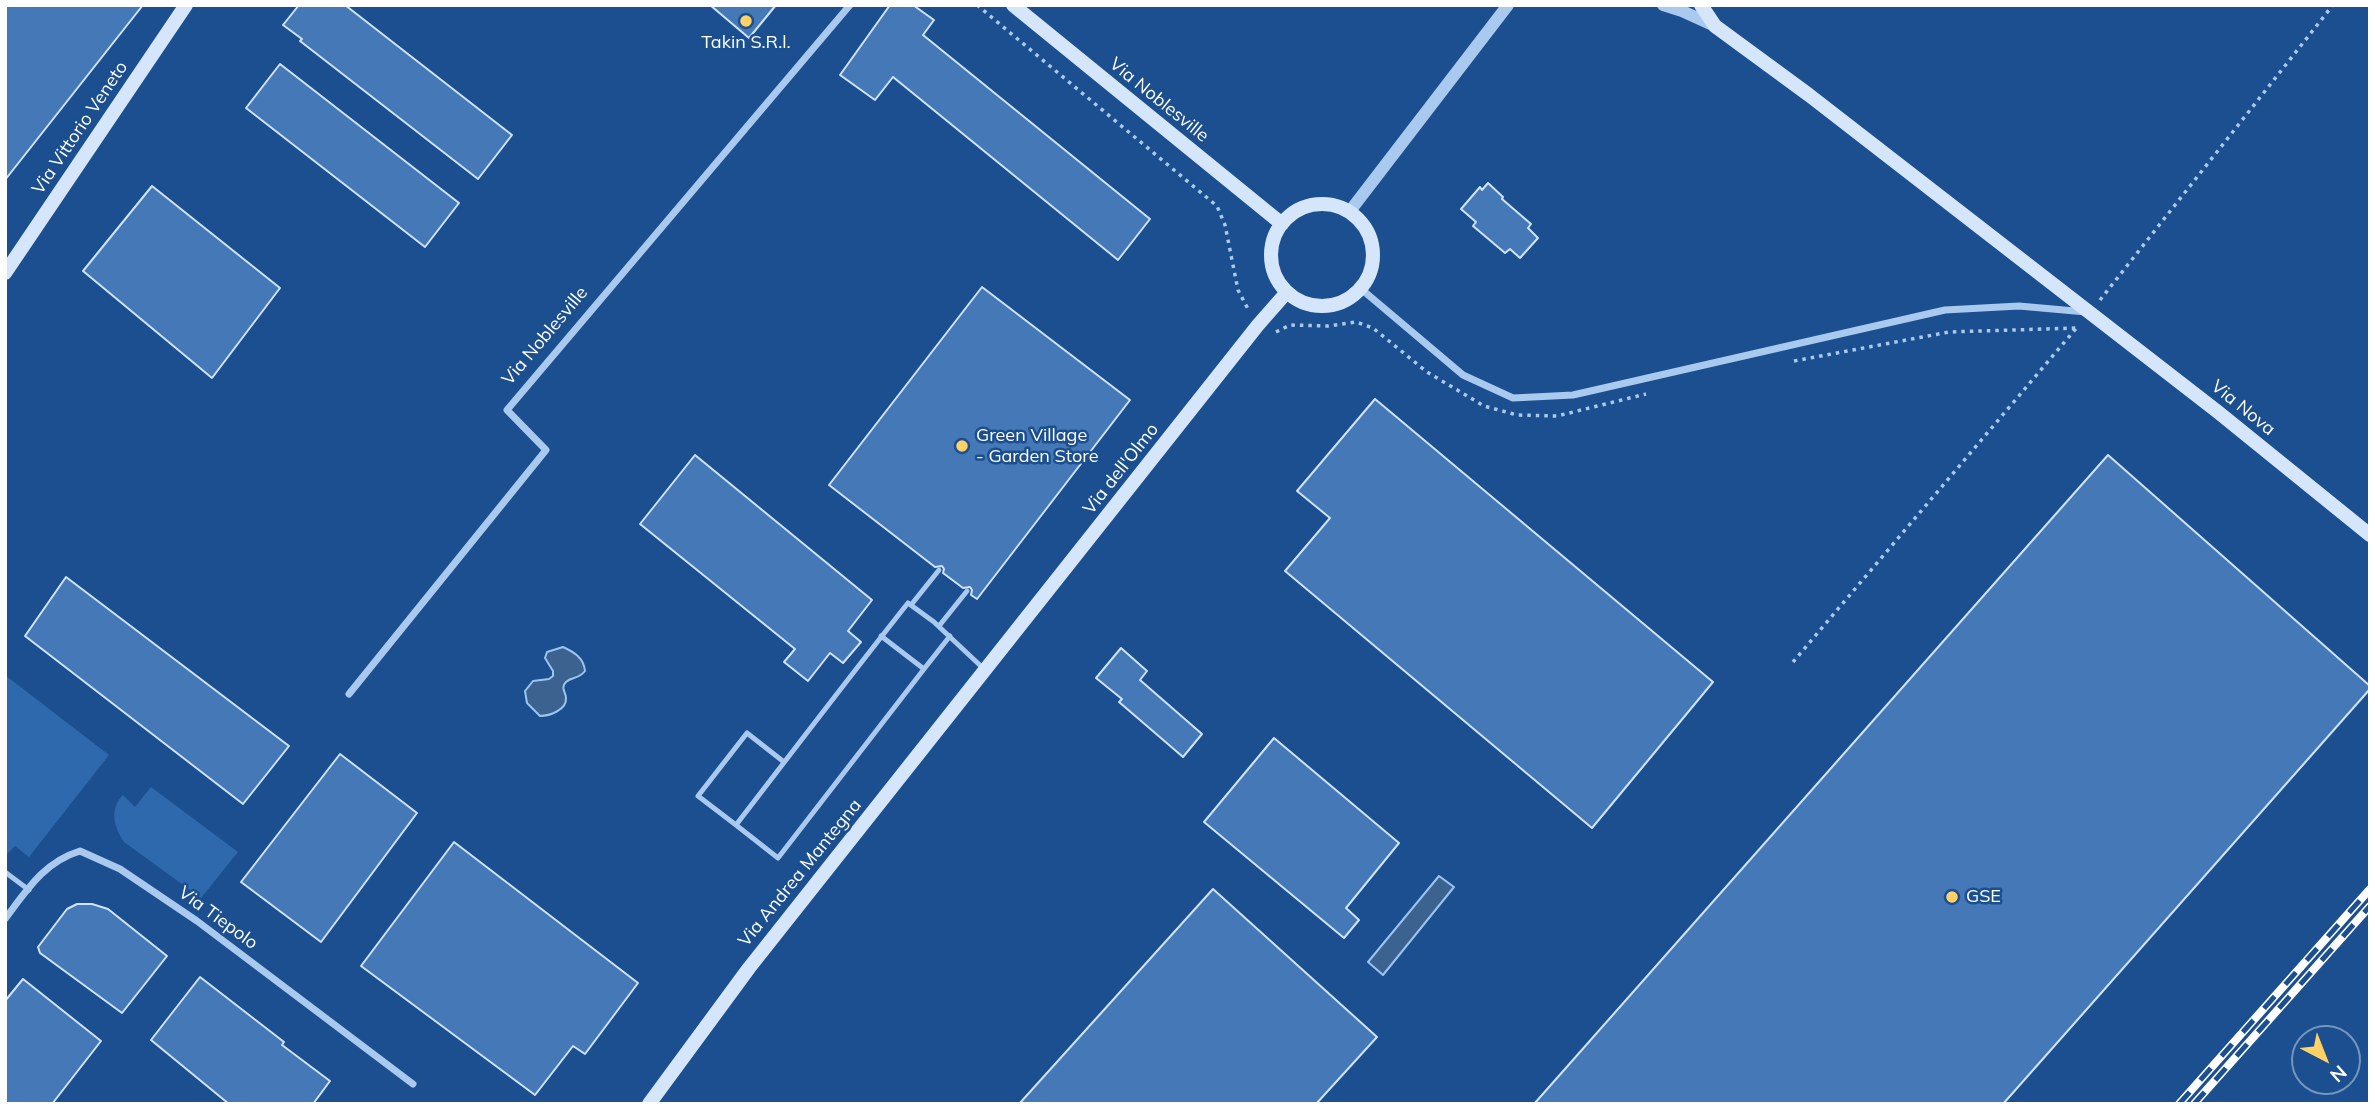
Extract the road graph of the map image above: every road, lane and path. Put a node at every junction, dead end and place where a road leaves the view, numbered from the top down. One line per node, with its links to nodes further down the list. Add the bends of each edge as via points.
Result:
1 (186, 5): 12 (main road, Via Vittorio Veneto)
2 (850, 5): 28 (street, Via Noblesville, via 507,411 546,450)
3 (977, 5): 16 (path, via 1217,206 1238,289 1249,307)
4 (1013, 5): 11 (main road, Via Noblesville)
5 (1662, 5): 9 (street)
6 (1701, 5): 9 (main road)
7 (2333, 5): 15 (path)
8 (1508, 6): 10 (street)
9 (1715, 26): 15 (main road, Via Nova)
10 (1350, 211): 11 (main road, via 1313,204); 13 (main road, via 1365,227 1373,247 1371,269)
11 (1282, 223): 14 (main road, via 1272,243 1272,265)
12 (5, 273)
13 (1360, 288): 14 (main road, via 1344,301 1325,306 1305,303); 15 (street, via 1463,376 1513,398 1573,395 1945,310 2019,306)
14 (1287, 292): 27 (main road, Via dell'Olmo)
15 (2090, 313): 18 (main road, Via Nova)
16 (1246, 314)
17 (2076, 328): 25 (path)
18 (2370, 535)
19 (939, 570): 21 (lane)
20 (967, 591): 22 (lane)
21 (911, 605): 22 (lane); 23 (lane, via 908,603)
22 (940, 626): 24 (lane)
23 (881, 636): 26 (lane); 29 (lane)
24 (950, 636): 26 (lane); 27 (lane)
25 (1793, 662)
26 (924, 669): 30 (lane, via 778,858)
27 (986, 671): 35 (main road, Via Andrea Mantegna, via 749,968)
28 (349, 694)
29 (785, 762): 30 (lane); 30 (lane, via 747,733 698,796)
30 (736, 825)
31 (5, 872): 32 (lane)
32 (29, 890): 33 (street, Via Tiepolo); 34 (street, Via Tiepolo, via 48,866 80,851 120,869 197,921)
33 (5, 919)
34 (413, 1084)
35 (649, 1104)

